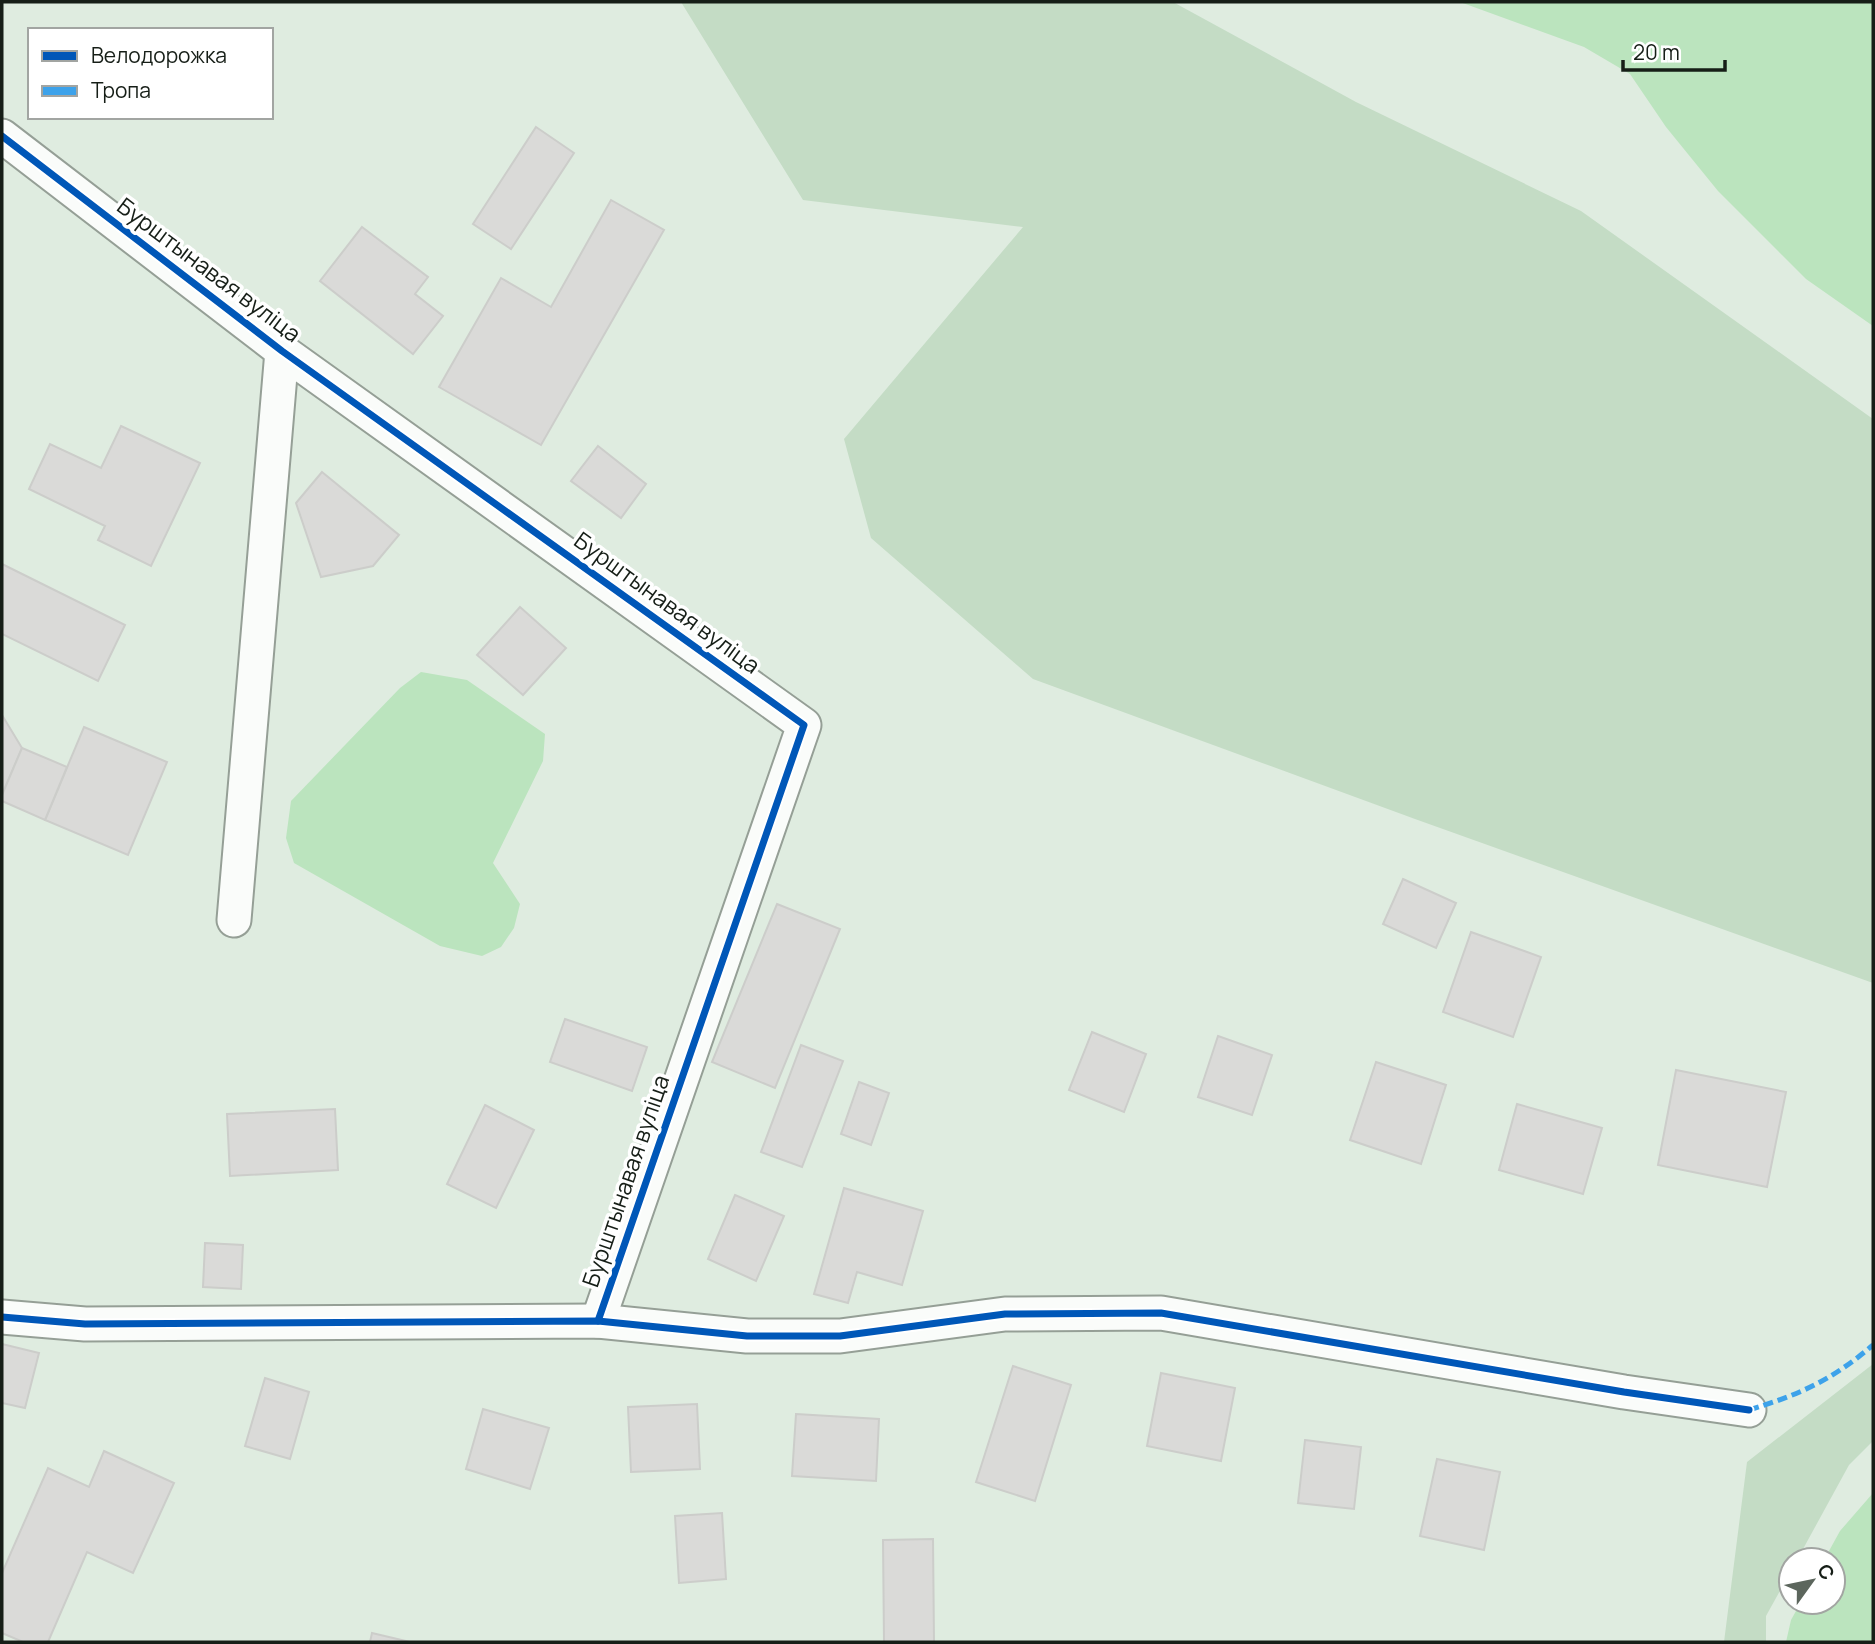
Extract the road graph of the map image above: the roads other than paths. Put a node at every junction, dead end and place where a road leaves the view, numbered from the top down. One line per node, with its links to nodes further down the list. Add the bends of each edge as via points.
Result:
1 (2, 136): 2 (street, Бурштынавая вуліца)
2 (282, 351): 3 (street); 5 (street, Бурштынавая вуліца, via 804,725)
3 (234, 920)
4 (2, 1317): 5 (street, via 85,1324)
5 (598, 1321): 6 (street, via 747,1336 840,1336 1005,1314 1161,1313)
6 (1749, 1410)

